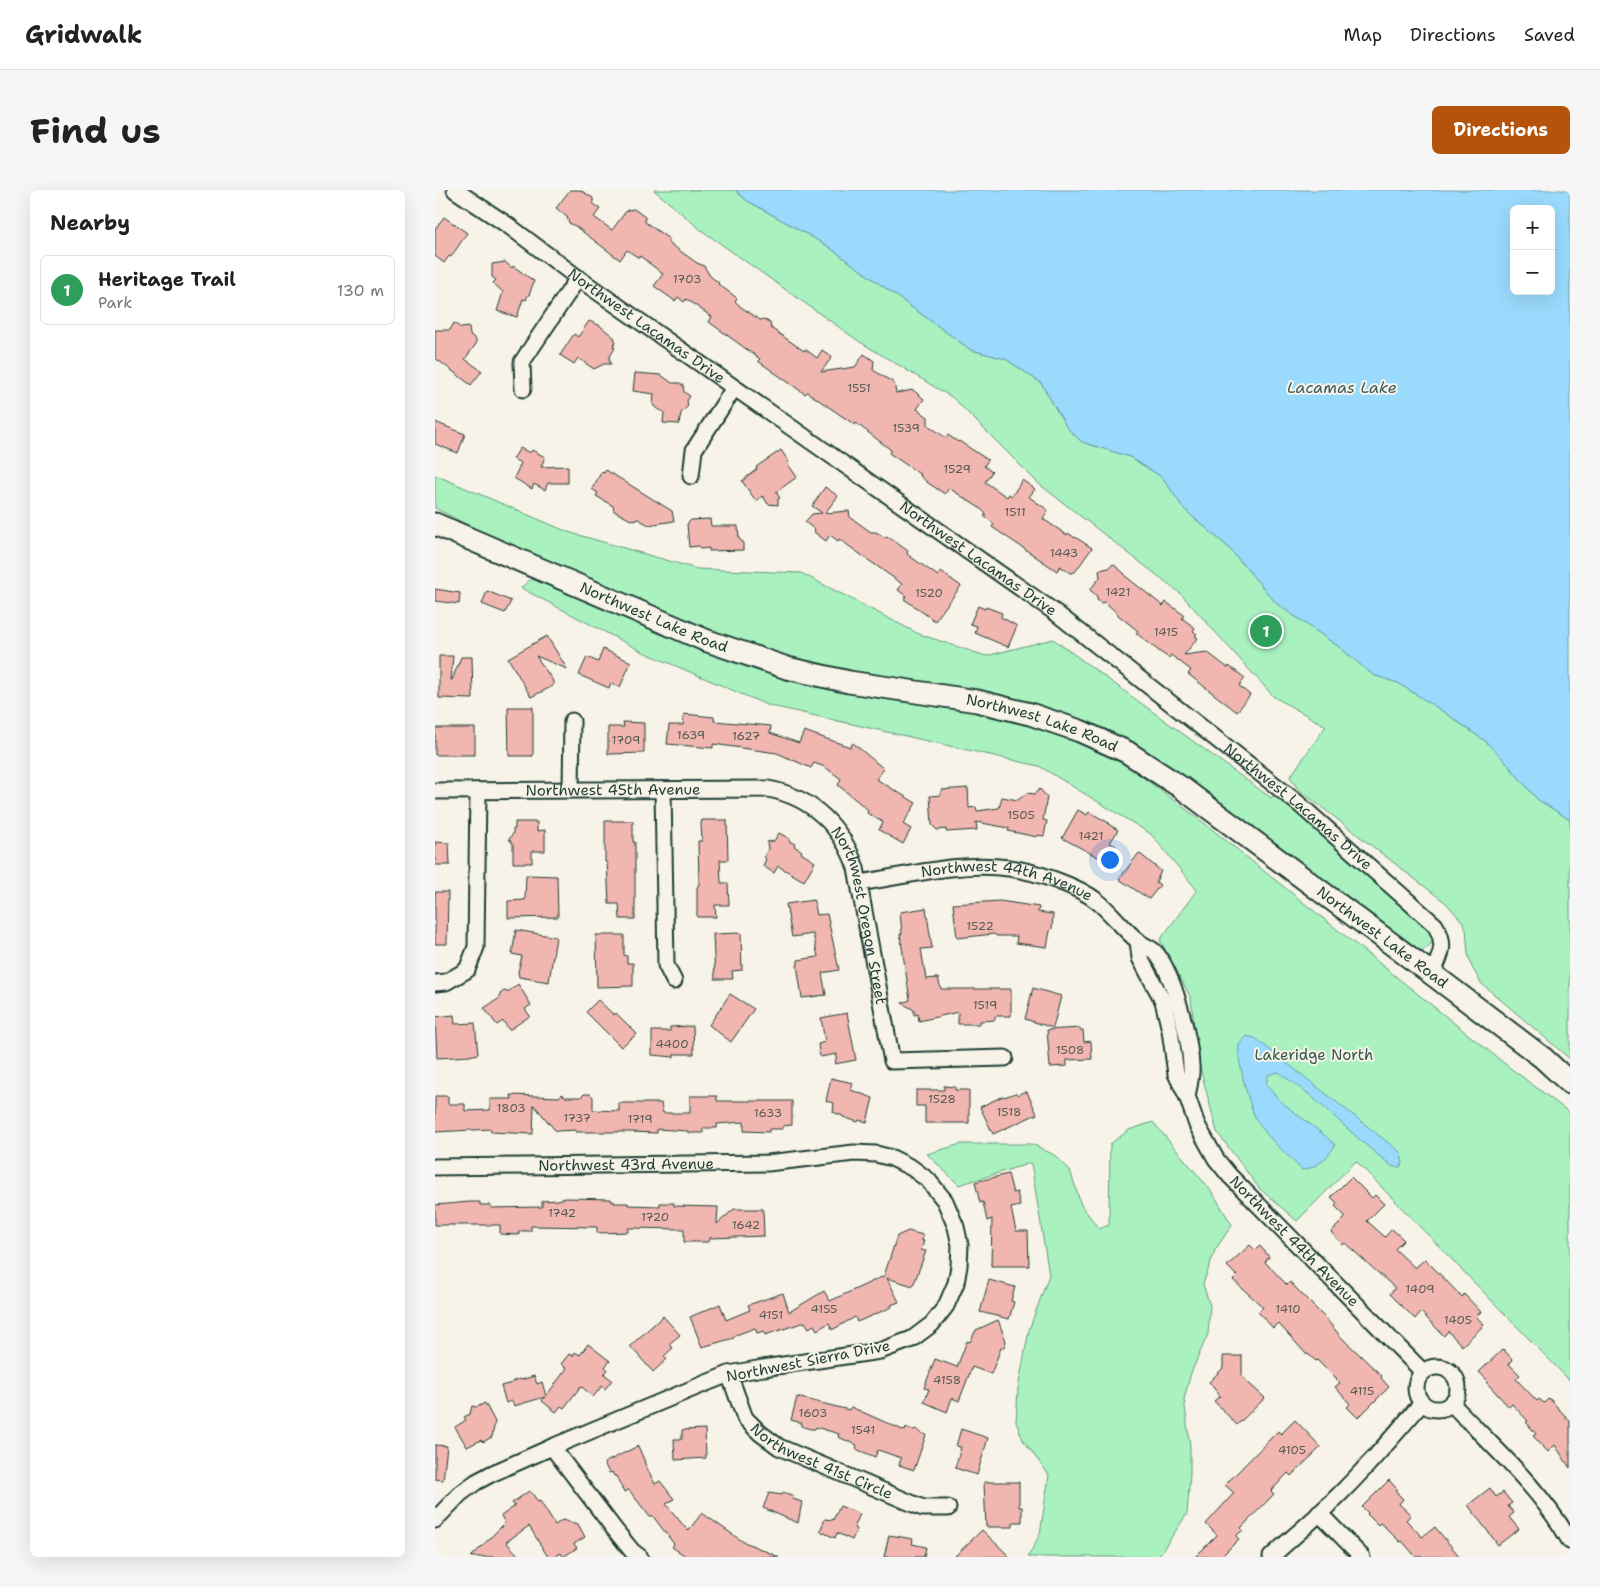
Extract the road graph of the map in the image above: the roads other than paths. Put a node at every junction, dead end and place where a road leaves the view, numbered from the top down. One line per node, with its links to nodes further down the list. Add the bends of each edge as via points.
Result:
1 (455, 190): 2 (street, Northwest Lacamas Drive)
2 (578, 278): 3 (street, Northwest Lacamas Drive); 4 (street, via 522,362)
3 (734, 388): 5 (street, via 694,450); 14 (street, Northwest Lacamas Drive, via 1056,613 1299,804 1435,925 1443,945)
4 (523, 389)
5 (691, 476)
6 (435, 524): 14 (main road, Northwest Lake Road, via 705,640 787,668 1030,714 1127,752 1182,788)
7 (572, 721): 8 (street)
8 (571, 789): 9 (street, Northwest 45th Avenue); 11 (street, Northwest 45th Avenue)
9 (663, 790): 12 (street, Northwest 45th Avenue, via 768,789); 15 (street, via 666,965)
10 (435, 791): 11 (street, Northwest 45th Avenue)
11 (478, 791): 16 (street, via 476,947 467,970 446,982)
12 (789, 794): 13 (street, Northwest Oregon Street, via 817,810 836,830 850,850)
13 (859, 883): 17 (street, Northwest Oregon Street, via 892,1061); 21 (street, Northwest 44th Avenue, via 965,866 1011,868 1047,877 1096,900 1137,941 1154,952 1166,972 1178,1001 1187,1038 1191,1067 1187,1096 1197,1125 1216,1159)
14 (1432, 974): 18 (main road, Northwest Lake Road, via 1543,1058)
15 (674, 981)
16 (435, 982)
17 (1005, 1058)
18 (1570, 1083)
19 (816, 1158): 20 (street, Northwest 43rd Avenue, via 740,1163); 22 (street, Northwest Sierra Drive, via 876,1154 912,1168 928,1180 945,1201 956,1227 960,1245 956,1283 932,1324 912,1339 880,1351)
20 (435, 1167)
21 (1423, 1372): 23 (street, via 1415,1389); 24 (street, via 1438,1367 1452,1374 1458,1388)
22 (729, 1374): 25 (street, Northwest Sierra Drive); 26 (street, Northwest 41st Circle, via 745,1418 779,1447 923,1508)
23 (1422, 1403): 24 (street, via 1437,1409); 27 (street)
24 (1451, 1403): 29 (street, via 1539,1495)
25 (552, 1447): 28 (street, Northwest Sierra Drive, via 476,1482); 30 (street)
26 (947, 1508)
27 (1319, 1514): 31 (street); 32 (street)
28 (435, 1520)
29 (1570, 1541)
30 (631, 1555)
31 (1271, 1557)
32 (1362, 1557)

